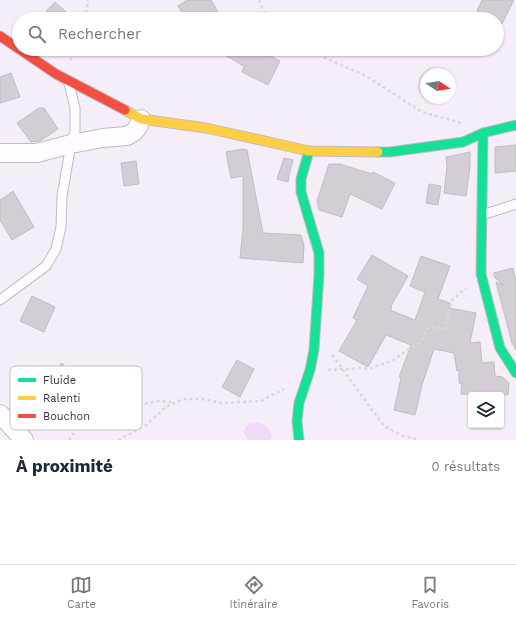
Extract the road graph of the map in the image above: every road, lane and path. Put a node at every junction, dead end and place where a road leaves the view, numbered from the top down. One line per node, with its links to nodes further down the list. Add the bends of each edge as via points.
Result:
1 (88, 0): 3 (path)
2 (259, 0): 4 (path)
3 (86, 12)
4 (265, 12)
5 (0, 36): 6 (street)
6 (12, 44)
7 (29, 56): 9 (street)
8 (321, 56): 12 (path, via 366,76 422,112 468,125)
9 (68, 80): 10 (street); 13 (lane, via 75,108 75,131)
10 (141, 119): 13 (street, via 134,132 126,136); 14 (street, via 206,128)
11 (516, 125): 12 (street)
12 (483, 133): 14 (street, via 463,142 390,152); 17 (street)
13 (71, 144): 15 (street, via 37,153); 18 (lane, via 56,249 46,266)
14 (309, 151): 19 (street, via 300,192 319,254)
15 (0, 153)
16 (516, 204): 17 (lane)
17 (482, 215): 20 (street, via 481,274 500,348)
18 (0, 300)
19 (315, 333): 29 (street, via 310,370 299,403); 30 (path, via 384,426 403,436)
20 (516, 373)
21 (174, 402): 22 (path, via 157,401)
22 (142, 404)
23 (0, 414): 24 (street)
24 (10, 425)
25 (15, 430): 27 (street)
26 (76, 430): 28 (path)
27 (24, 440)
28 (69, 440)
29 (299, 440)
30 (419, 440)

